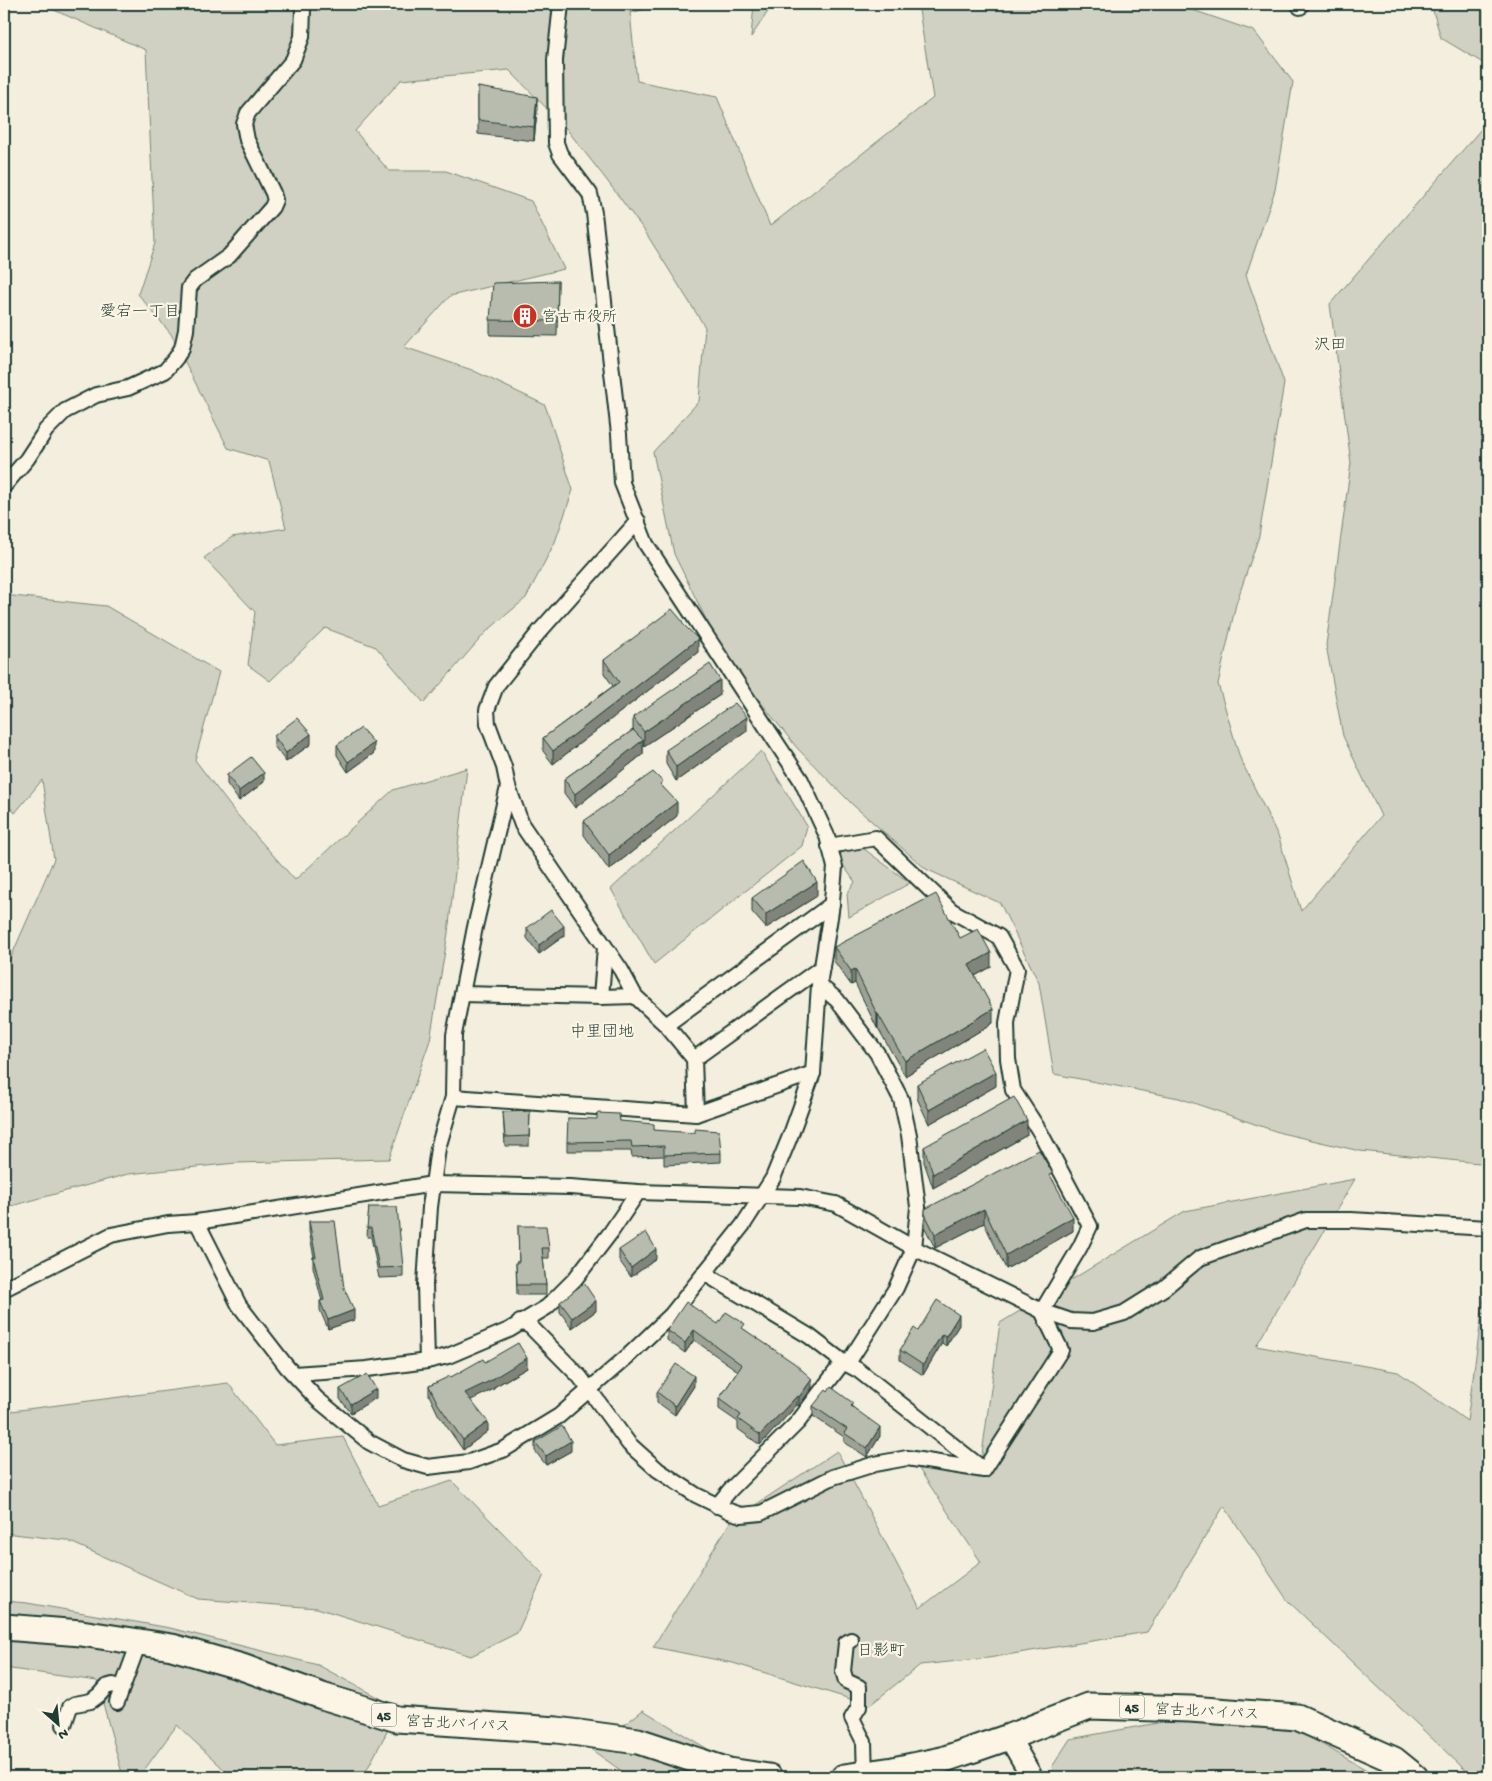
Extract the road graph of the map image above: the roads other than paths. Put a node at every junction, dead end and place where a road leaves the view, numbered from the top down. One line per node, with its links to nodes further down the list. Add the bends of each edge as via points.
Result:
1 (301, 4): 3 (street, via 302,37 294,60 248,113 244,124 247,140 275,200 272,208 229,256 189,288 182,348 165,371 65,411 46,430 28,459)
2 (562, 4): 4 (street, via 555,60 556,143 560,154 590,194 622,483)
3 (4, 486)
4 (638, 521): 5 (street, via 539,632 496,686 487,710 488,724); 6 (street, via 646,544 800,780)
5 (508, 786): 8 (street, via 522,825); 11 (street)
6 (829, 846): 7 (street, via 835,867); 27 (street, via 876,838 952,912 999,937 1017,969 1007,1023 1013,1090 1040,1132 1090,1226)
7 (832, 904): 9 (street); 14 (street)
8 (605, 947): 12 (street); 13 (street)
9 (822, 967): 10 (street); 15 (street)
10 (819, 984): 16 (street); 24 (street, via 837,1000 877,1052 900,1099 918,1207)
11 (462, 994): 13 (street); 17 (street, via 454,1035)
12 (635, 996): 13 (street); 14 (street)
13 (601, 997)
14 (666, 1025): 15 (street)
15 (694, 1059): 18 (street)
16 (813, 1072): 18 (street); 21 (street, via 791,1134)
17 (453, 1097): 18 (street); 19 (street, via 438,1148)
18 (696, 1114)
19 (433, 1184): 20 (street); 22 (street); 29 (street, via 425,1284)
20 (638, 1192): 21 (street); 28 (street, via 575,1279 546,1307)
21 (764, 1195): 24 (street, via 836,1204); 25 (street)
22 (197, 1222): 26 (street, via 112,1235); 31 (street, via 239,1305)
23 (1488, 1228): 27 (street, via 1306,1220 1200,1258 1164,1288 1124,1312 1094,1322 1071,1321)
24 (914, 1248): 27 (street); 30 (street, via 896,1288)
25 (704, 1273): 30 (street); 32 (street, via 671,1315)
26 (4, 1290)
27 (1042, 1311): 33 (street, via 1061,1350)
28 (520, 1322): 29 (street, via 509,1330 448,1356); 32 (street, via 530,1326)
29 (427, 1361): 31 (street)
30 (846, 1362): 33 (street); 34 (street, via 798,1422)
31 (294, 1374): 32 (street, via 317,1399 369,1442 403,1460 428,1467 469,1462 503,1450 559,1416)
32 (590, 1390): 34 (street, via 629,1444 658,1470)
33 (984, 1470): 34 (street, via 907,1458 833,1477 761,1513 741,1515)
34 (717, 1506)
35 (4, 1627): 37 (highway, 宮古北バイパス / 45)
36 (851, 1640): 42 (street, via 846,1643 843,1671 846,1681 859,1687 858,1707 852,1718 864,1742)
37 (139, 1642): 38 (street); 43 (highway, 宮古北バイパス / 45, via 172,1647 242,1667 397,1720 557,1730 638,1741 729,1771)
38 (122, 1688): 39 (street); 40 (street, via 106,1686 91,1700 70,1707)
39 (117, 1702)
40 (64, 1725)
41 (1009, 1737): 42 (highway, 宮古北バイパス / 45, via 942,1760); 44 (main road); 45 (highway, 宮古北バイパス / 45, via 1089,1706 1190,1708 1297,1717 1394,1760)
42 (858, 1776)
43 (769, 1777)
44 (1032, 1777)
45 (1415, 1777)

